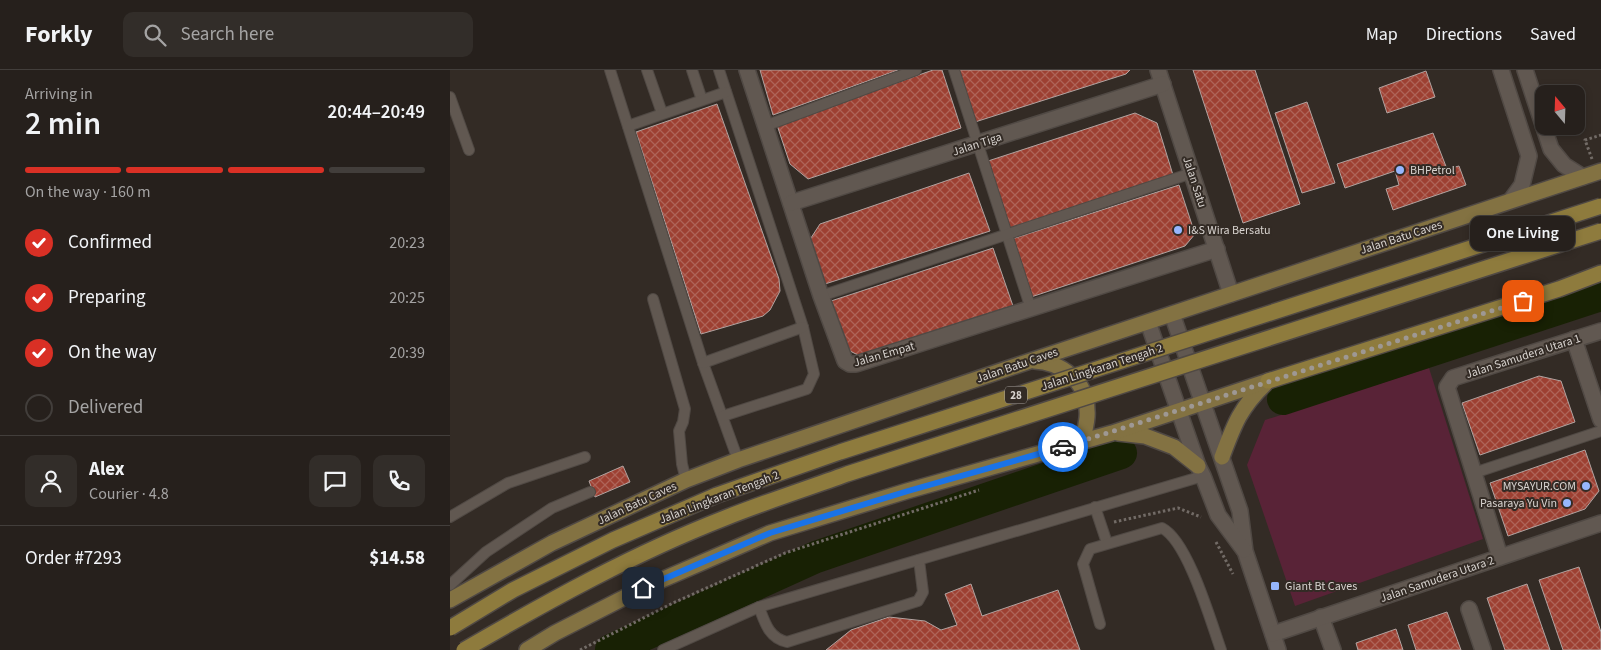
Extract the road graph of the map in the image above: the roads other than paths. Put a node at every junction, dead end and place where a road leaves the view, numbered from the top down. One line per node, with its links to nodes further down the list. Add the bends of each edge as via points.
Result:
1 (610, 70): 15 (lane)
2 (647, 70): 14 (lane)
3 (692, 70): 13 (lane)
4 (719, 70): 11 (lane)
5 (748, 70): 16 (street, Jalan Empat)
6 (916, 70): 16 (lane)
7 (954, 70): 17 (lane)
8 (1501, 70): 22 (street, via 1529,156 1522,185)
9 (1525, 70): 21 (street, via 1551,149 1564,165)
10 (1161, 77): 17 (street, Jalan Tiga); 20 (street, Jalan Satu)
11 (726, 92): 13 (lane); 35 (lane)
12 (450, 98): 18 (lane)
13 (702, 100): 14 (lane)
14 (662, 113): 15 (lane)
15 (628, 126): 39 (lane)
16 (764, 126): 23 (street, Jalan Empat)
17 (978, 144): 23 (street, Jalan Tiga); 26 (lane)
18 (469, 150)
19 (1601, 171): 21 (main road, Jalan Batu Caves)
20 (1192, 173): 26 (lane); 27 (street, Jalan Satu)
21 (1584, 177): 22 (main road, Jalan Batu Caves)
22 (1512, 200): 29 (main road, Jalan Batu Caves)
23 (792, 203): 30 (street, Jalan Empat)
24 (1601, 206): 67 (highway, Jalan Lingkaran Tengah 2 / 28, bridge, via 850,449 717,496 613,540 513,590)
25 (1601, 231): 69 (highway, Jalan Lingkaran Tengah 2 / 28, bridge, via 847,474 724,518 630,560)
26 (1007, 235): 30 (lane); 32 (lane)
27 (1217, 250): 29 (street, Jalan Satu); 32 (street, Jalan Empat)
28 (1601, 273): 40 (highway, via 1560,289)
29 (1231, 294): 33 (main road, Jalan Batu Caves)
30 (821, 296): 32 (street, Jalan Empat, via 846,361 850,364)
31 (653, 300): 53 (lane, via 685,409 679,431)
32 (1031, 309)
33 (1172, 314): 34 (main road, Jalan Batu Caves); 41 (street)
34 (1148, 322): 38 (main road, Jalan Batu Caves); 42 (street)
35 (803, 327): 39 (lane); 43 (lane, via 814,374 807,389)
36 (1601, 331): 37 (street, Jalan Samudera Utara 1)
37 (1574, 339): 44 (street); 52 (street, Jalan Samudera Utara 1, via 1453,378 1447,387)
38 (1030, 361): 47 (main road, via 1048,361 1060,367 1074,378 1084,393 1087,410 1085,430); 50 (main road, Jalan Batu Caves)
39 (703, 363): 43 (lane)
40 (1268, 381): 41 (main road); 49 (main road, via 1238,417)
41 (1204, 402): 42 (main road); 49 (street)
42 (1179, 411): 46 (main road); 51 (street)
43 (723, 416): 50 (lane)
44 (1601, 420)
45 (1601, 431): 52 (lane)
46 (1112, 433): 47 (main road); 51 (main road, via 1145,436 1174,447)
47 (1065, 447): 70 (main road, via 770,533 643,588)
48 (585, 457): 56 (lane, via 508,483)
49 (1222, 457): 59 (street, via 1240,511)
50 (738, 460): 53 (main road, Jalan Batu Caves)
51 (1201, 471): 55 (lane); 59 (street, via 1218,516)
52 (1474, 473): 60 (street, Jalan Samudera Utara 1)
53 (686, 480): 62 (main road, Jalan Batu Caves)
54 (590, 492): 62 (lane, via 552,508 486,552)
55 (1095, 506): 58 (lane); 61 (lane)
56 (450, 517)
57 (1601, 524): 60 (street, Jalan Samudera Utara 2)
58 (1107, 543): 66 (lane, via 1090,549 1082,564); 72 (lane, via 1162,528 1169,531 1191,565)
59 (1245, 551): 68 (street)
60 (1500, 557): 65 (street, Jalan Samudera Utara 2)
61 (918, 560): 63 (lane); 63 (lane, via 923,592 918,601 787,642 774,637 768,630)
62 (451, 595)
63 (759, 608): 71 (lane)
64 (1469, 609): 75 (street)
65 (1321, 617): 68 (street, Jalan Samudera Utara 2); 74 (street)
66 (1100, 624)
67 (450, 628)
68 (1273, 634): 73 (street)
69 (464, 650)
70 (528, 650)
71 (663, 650)
72 (1221, 650)
73 (1278, 650)
74 (1333, 650)
75 (1483, 650)

